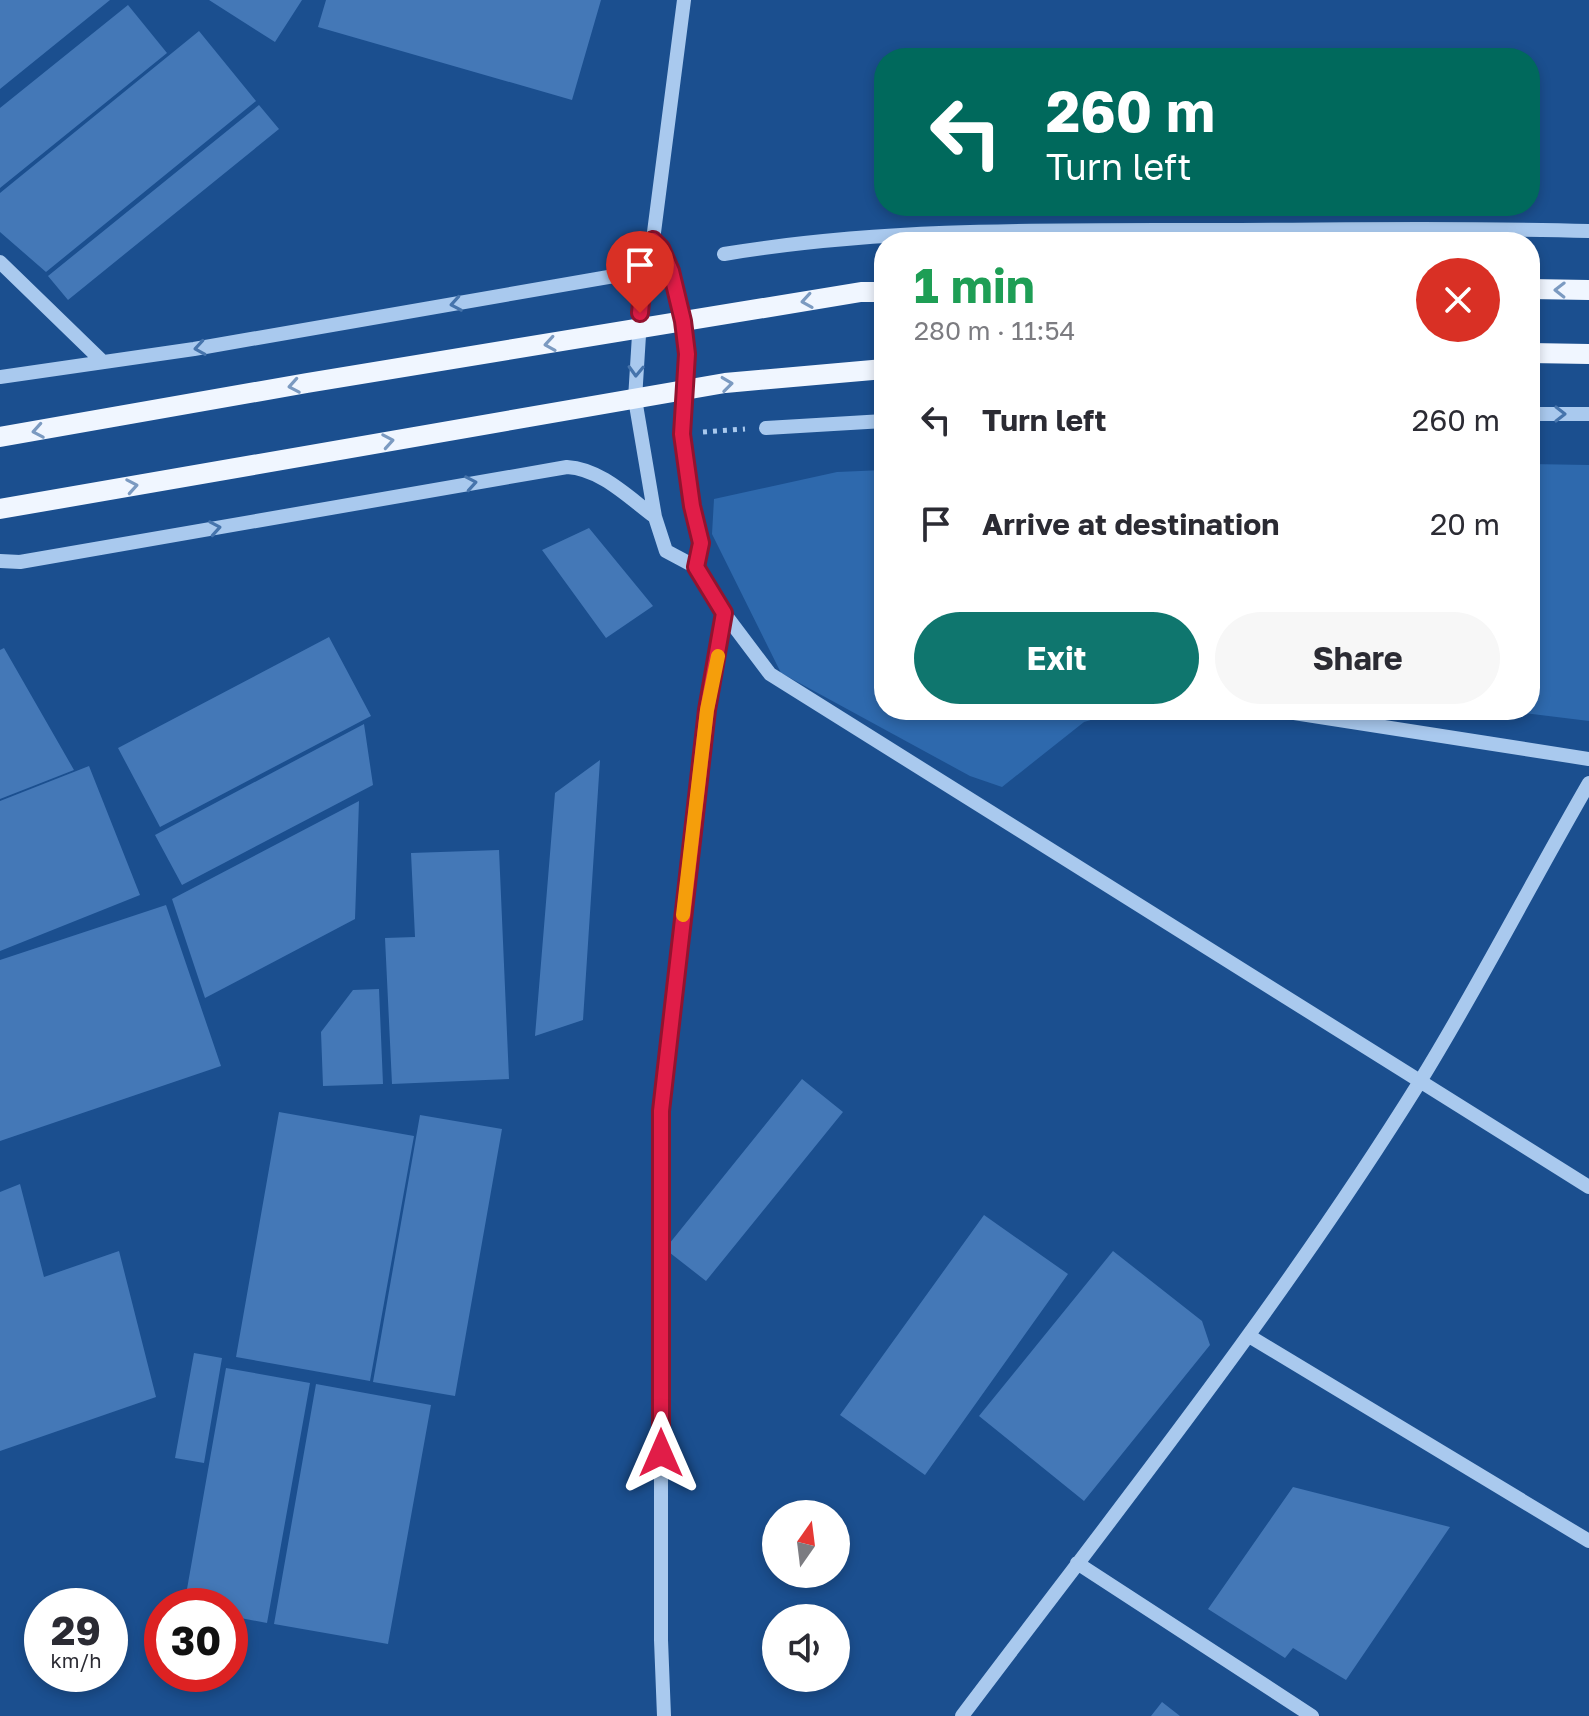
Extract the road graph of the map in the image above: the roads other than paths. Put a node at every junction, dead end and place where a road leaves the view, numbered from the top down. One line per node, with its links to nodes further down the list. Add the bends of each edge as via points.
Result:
1 (684, 0): 7 (street)
2 (1088, 230): 3 (street); 4 (street); 5 (street)
3 (1589, 231)
4 (975, 232)
5 (1086, 232)
6 (874, 236): 8 (street)
7 (653, 240): 10 (street); 14 (street, via 671,271)
8 (724, 254)
9 (0, 262): 18 (street)
10 (643, 271): 15 (street); 18 (street, one-way to 18)
11 (1540, 289): 12 (main road, one-way to 11)
12 (1589, 290)
13 (874, 292): 14 (main road, one-way to 14)
14 (683, 321): 15 (main road); 21 (street)
15 (639, 329): 22 (street, one-way to 22); 27 (main road, one-way to 27)
16 (1540, 353): 17 (main road)
17 (1589, 354)
18 (103, 362): 20 (street)
19 (874, 370): 21 (main road, one-way to 19)
20 (0, 377)
21 (685, 390): 22 (main road); 31 (street, via 682,434 701,543)
22 (635, 399): 28 (main road, one-way to 22); 29 (street)
23 (1540, 414): 24 (street, one-way to 24)
24 (1589, 414)
25 (874, 422): 26 (street)
26 (766, 428)
27 (0, 437)
28 (0, 509)
29 (655, 517): 30 (street, one-way to 29, via 20,562 567,467 600,476); 31 (street, via 666,551)
30 (0, 561)
31 (696, 567): 32 (street)
32 (724, 613): 36 (street, via 770,674); 41 (street, via 707,710 661,1111 661,1640)
33 (1339, 720): 34 (street)
34 (1589, 759)
35 (1589, 783): 36 (street)
36 (1420, 1082): 37 (street); 38 (street)
37 (1589, 1187)
38 (1249, 1336): 39 (street); 40 (street)
39 (1589, 1541)
40 (1077, 1563): 42 (street); 43 (street)
41 (668, 1716)
42 (962, 1716)
43 (1312, 1716)

